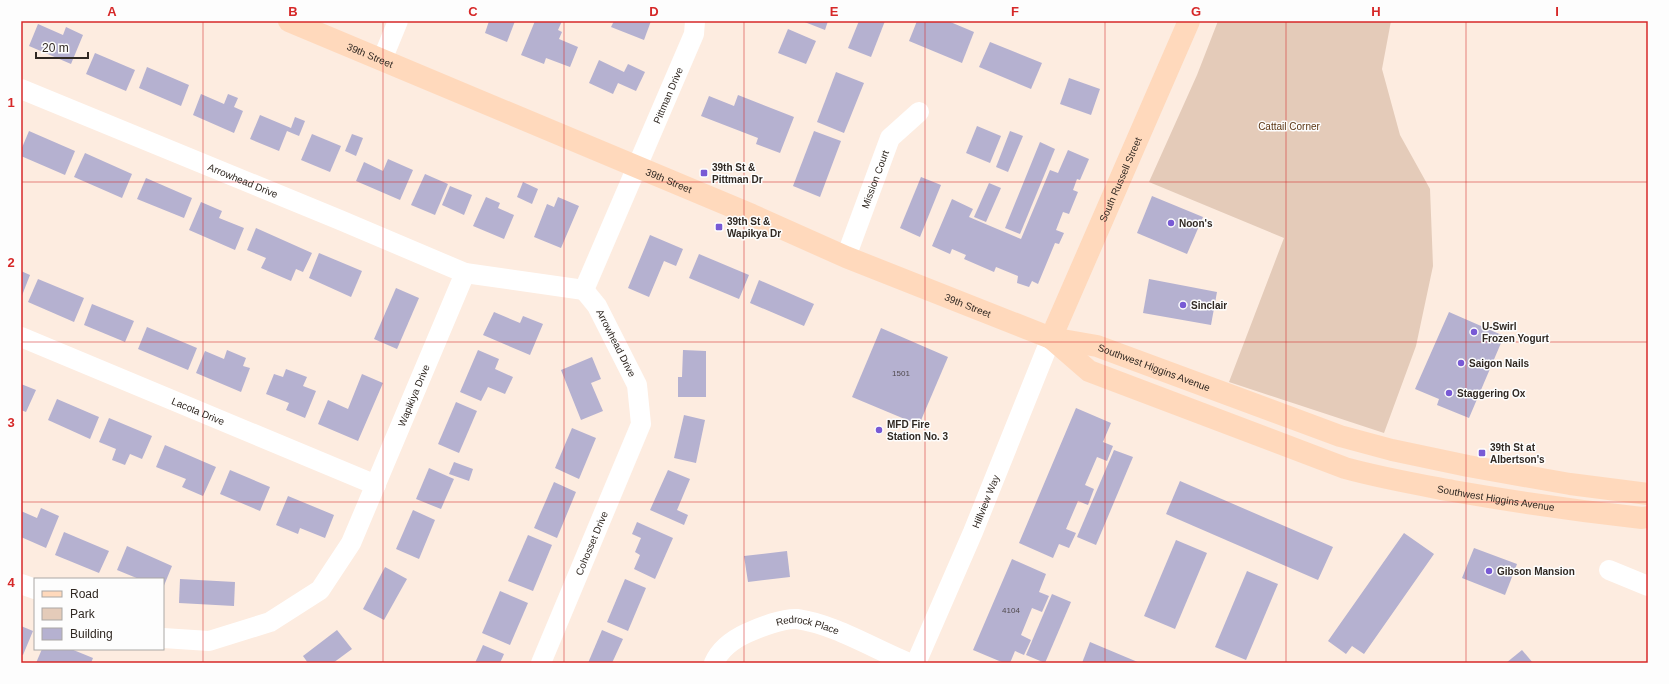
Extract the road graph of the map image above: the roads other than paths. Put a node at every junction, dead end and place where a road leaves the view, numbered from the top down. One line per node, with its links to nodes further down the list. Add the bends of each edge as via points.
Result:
1 (289, 21): 5 (main road, 39th Street)
2 (398, 21): 5 (street)
3 (695, 21): 8 (street, Pittman Drive, via 694,34)
4 (1189, 21): 13 (main road, South Russell Street)
5 (382, 60): 8 (main road, 39th Street)
6 (21, 89): 10 (street, Arrowhead Drive)
7 (919, 112): 9 (street, Mission Court, via 890,138)
8 (635, 168): 9 (main road, 39th Street, via 752,215); 11 (street)
9 (846, 257): 13 (main road, 39th Street)
10 (464, 273): 11 (street); 17 (street, Wapikiya Drive)
11 (584, 290): 14 (street, Arrowhead Drive, via 597,306 637,385)
12 (21, 337): 17 (street, Lacota Drive)
13 (1051, 338): 15 (main road, Southwest Higgins Avenue, via 1089,372); 16 (main road, Southwest Higgins Avenue, via 1097,346 1340,436 1468,466); 28 (street, Hillview Way, via 973,532)
14 (641, 424): 25 (street, Cohosset Drive)
15 (1345, 468): 16 (main road, Southwest Higgins Avenue, via 1378,464 1546,495 1561,494); 19 (main road, Southwest Higgins Avenue, via 1378,477 1508,500)
16 (1570, 484): 18 (main road, Southwest Higgins Avenue)
17 (376, 486): 24 (street, Wapikiya Drive, via 351,543 320,590 270,622 209,641)
18 (1648, 494)
19 (1648, 517)
20 (1609, 570): 22 (street)
21 (21, 584): 23 (street)
22 (1648, 586)
23 (34, 589)
24 (164, 638)
25 (541, 663)
26 (714, 663): 27 (street, Redrock Place, via 735,638 762,626 796,619 832,629)
27 (909, 663)
28 (916, 663)

